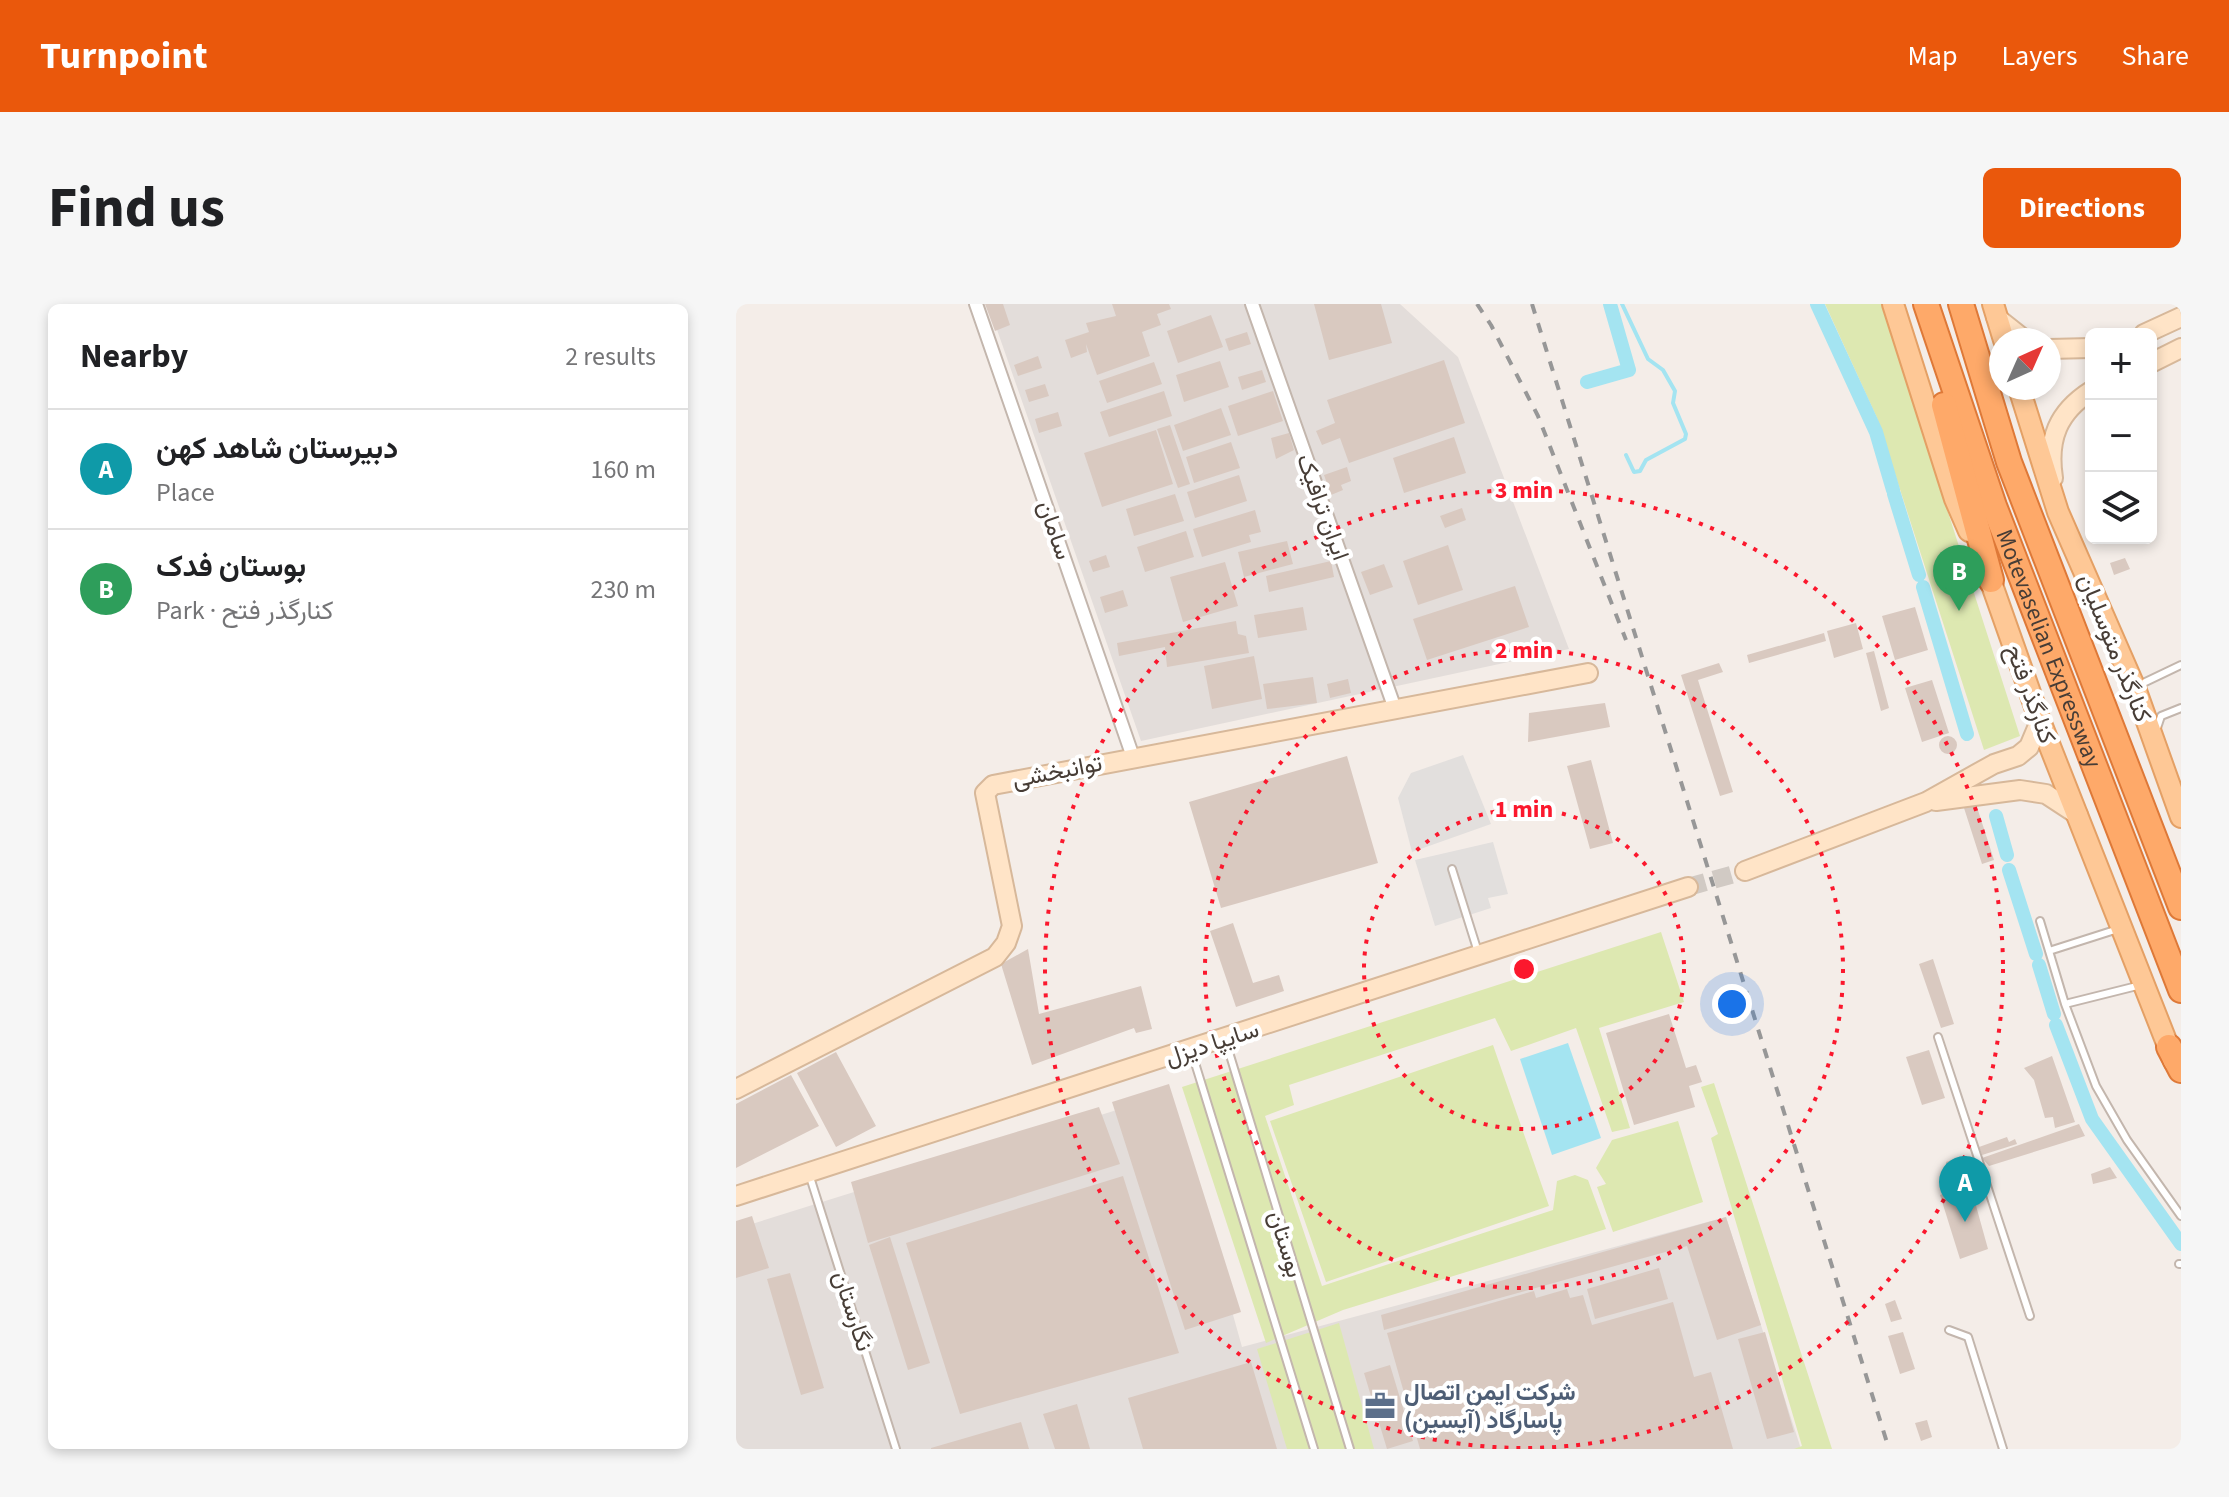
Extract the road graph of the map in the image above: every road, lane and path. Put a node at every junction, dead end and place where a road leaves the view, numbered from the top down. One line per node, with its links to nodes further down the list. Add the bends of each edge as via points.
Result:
1 (976, 304): 25 (street, سامان)
2 (1252, 304): 22 (street, ایران ترافیک)
3 (1893, 304): 17 (main road, کنارگذر فتح, via 1955,499)
4 (1961, 304): 32 (highway, Motevaselian Expressway, via 2009,462)
5 (1927, 310): 17 (highway, via 1939,386); 38 (highway, Motevaselian Expressway, via 1994,506)
6 (1994, 310): 8 (street)
7 (2181, 317): 9 (street)
8 (2013, 328)
9 (2157, 328)
10 (2085, 348): 12 (street)
11 (2181, 348): 13 (street)
12 (2061, 349)
13 (2157, 360)
14 (2085, 395): 16 (street, via 2067,407 2052,441)
15 (2023, 400): 16 (main road, کنارگذر متوسلیان)
16 (2058, 512): 20 (main road, کنارگذر متوسلیان)
17 (1991, 580): 23 (main road, کنارگذر فتح)
18 (2181, 665): 20 (lane)
19 (1588, 673): 22 (street, توانبخشی)
20 (2135, 688): 24 (main road, کنارگذر متوسلیان)
21 (2181, 708): 24 (lane, via 2161,716)
22 (1395, 709): 25 (street, توانبخشی)
23 (2040, 721): 26 (street, via 2029,747 2018,756); 27 (main road, کنارگذر فتح)
24 (2154, 746): 28 (main road, کنارگذر متوسلیان)
25 (1133, 757): 46 (street, توانبخشی, via 993,785 985,793 1012,926 995,957)
26 (1926, 802): 27 (street, via 2020,790 2046,794); 30 (street)
27 (2078, 815): 34 (main road, کنارگذر فتح)
28 (2181, 817)
29 (1452, 869): 36 (lane)
30 (1745, 871)
31 (1688, 887): 36 (street, سایپا دیزل)
32 (2181, 907)
33 (2040, 921): 35 (lane)
34 (2122, 928): 35 (lane); 37 (main road, کنارگذر فتح)
35 (2049, 951): 39 (lane)
36 (1479, 955): 41 (street, سایپا دیزل)
37 (2144, 985): 39 (lane); 42 (main road, کنارگذر فتح)
38 (2181, 990)
39 (2065, 1004): 49 (lane, via 2096,1086)
40 (1938, 1037): 50 (lane)
41 (1225, 1039): 43 (street, سایپا دیزل); 54 (lane, بوستان)
42 (2169, 1047): 44 (highway); 45 (main road, کنارگذر فتح)
43 (1191, 1050): 47 (street, سایپا دیزل); 53 (lane, بوستان)
44 (2181, 1070)
45 (2181, 1080)
46 (736, 1089)
47 (809, 1173): 48 (street, سایپا دیزل); 52 (lane, نگارستان)
48 (736, 1196)
49 (2181, 1216)
50 (2030, 1316)
51 (1949, 1330): 55 (lane, via 1968,1337)
52 (896, 1449)
53 (1314, 1449)
54 (1350, 1449)
55 (2003, 1449)

